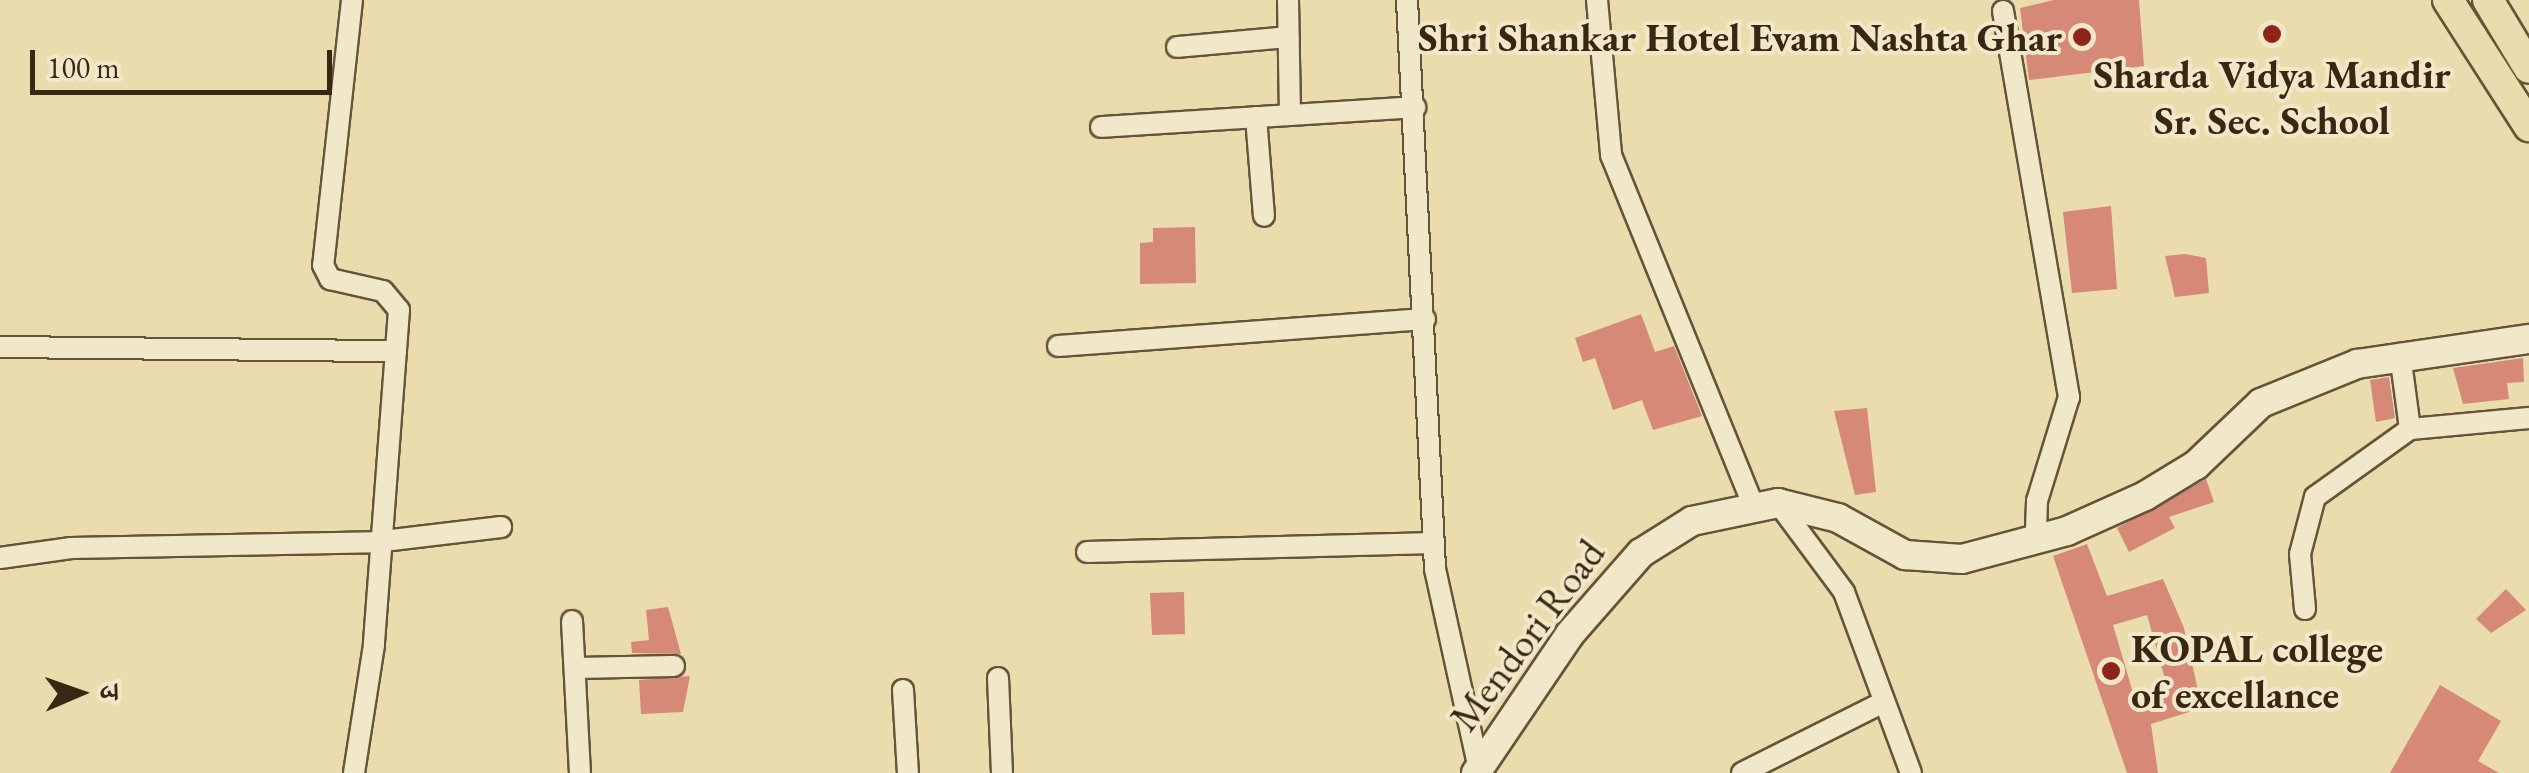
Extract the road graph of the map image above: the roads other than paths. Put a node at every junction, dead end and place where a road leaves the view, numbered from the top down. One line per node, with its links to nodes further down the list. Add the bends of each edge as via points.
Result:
1 (352, 0): 21 (street, via 323,265 330,279 395,298)
2 (1288, 0): 8 (street)
3 (1407, 0): 11 (street)
4 (1597, 0): 25 (street, via 1611,155)
5 (2488, 0): 10 (main road)
6 (2460, 5): 14 (main road)
7 (2003, 11): 27 (street, via 2069,397 2037,502)
8 (1288, 37): 9 (street); 12 (street)
9 (1176, 46)
10 (2529, 68)
11 (1415, 106): 12 (street); 17 (street)
12 (1290, 115): 13 (street)
13 (1256, 117): 15 (street); 16 (street)
14 (2529, 126)
15 (1101, 127)
16 (1264, 216)
17 (1425, 318): 19 (street); 29 (street)
18 (2529, 339): 22 (main road)
19 (1058, 346)
20 (0, 347): 21 (street)
21 (396, 351): 28 (street)
22 (2400, 354): 24 (street); 27 (main road, via 2261,403 2196,465 2145,496)
23 (2529, 418): 24 (street)
24 (2410, 429): 32 (street, via 2315,497 2300,554)
25 (1765, 504): 27 (main road, via 1838,518 1924,560); 38 (street, via 1844,592); 39 (main road, Mendori Road, via 1692,522 1641,552)
26 (501, 527): 28 (street)
27 (2036, 538)
28 (375, 542): 31 (street, via 71,548); 40 (street, via 374,645)
29 (1434, 542): 30 (street); 39 (street, via 1451,670)
30 (1087, 552)
31 (0, 558)
32 (2305, 610)
33 (572, 620): 35 (street)
34 (674, 666): 35 (street)
35 (575, 668): 41 (street)
36 (998, 678): 43 (street)
37 (903, 690): 42 (street)
38 (1880, 704): 44 (street); 45 (street)
39 (1477, 769)
40 (354, 773)
41 (580, 773)
42 (908, 773)
43 (1002, 773)
44 (1742, 773)
45 (1911, 773)

